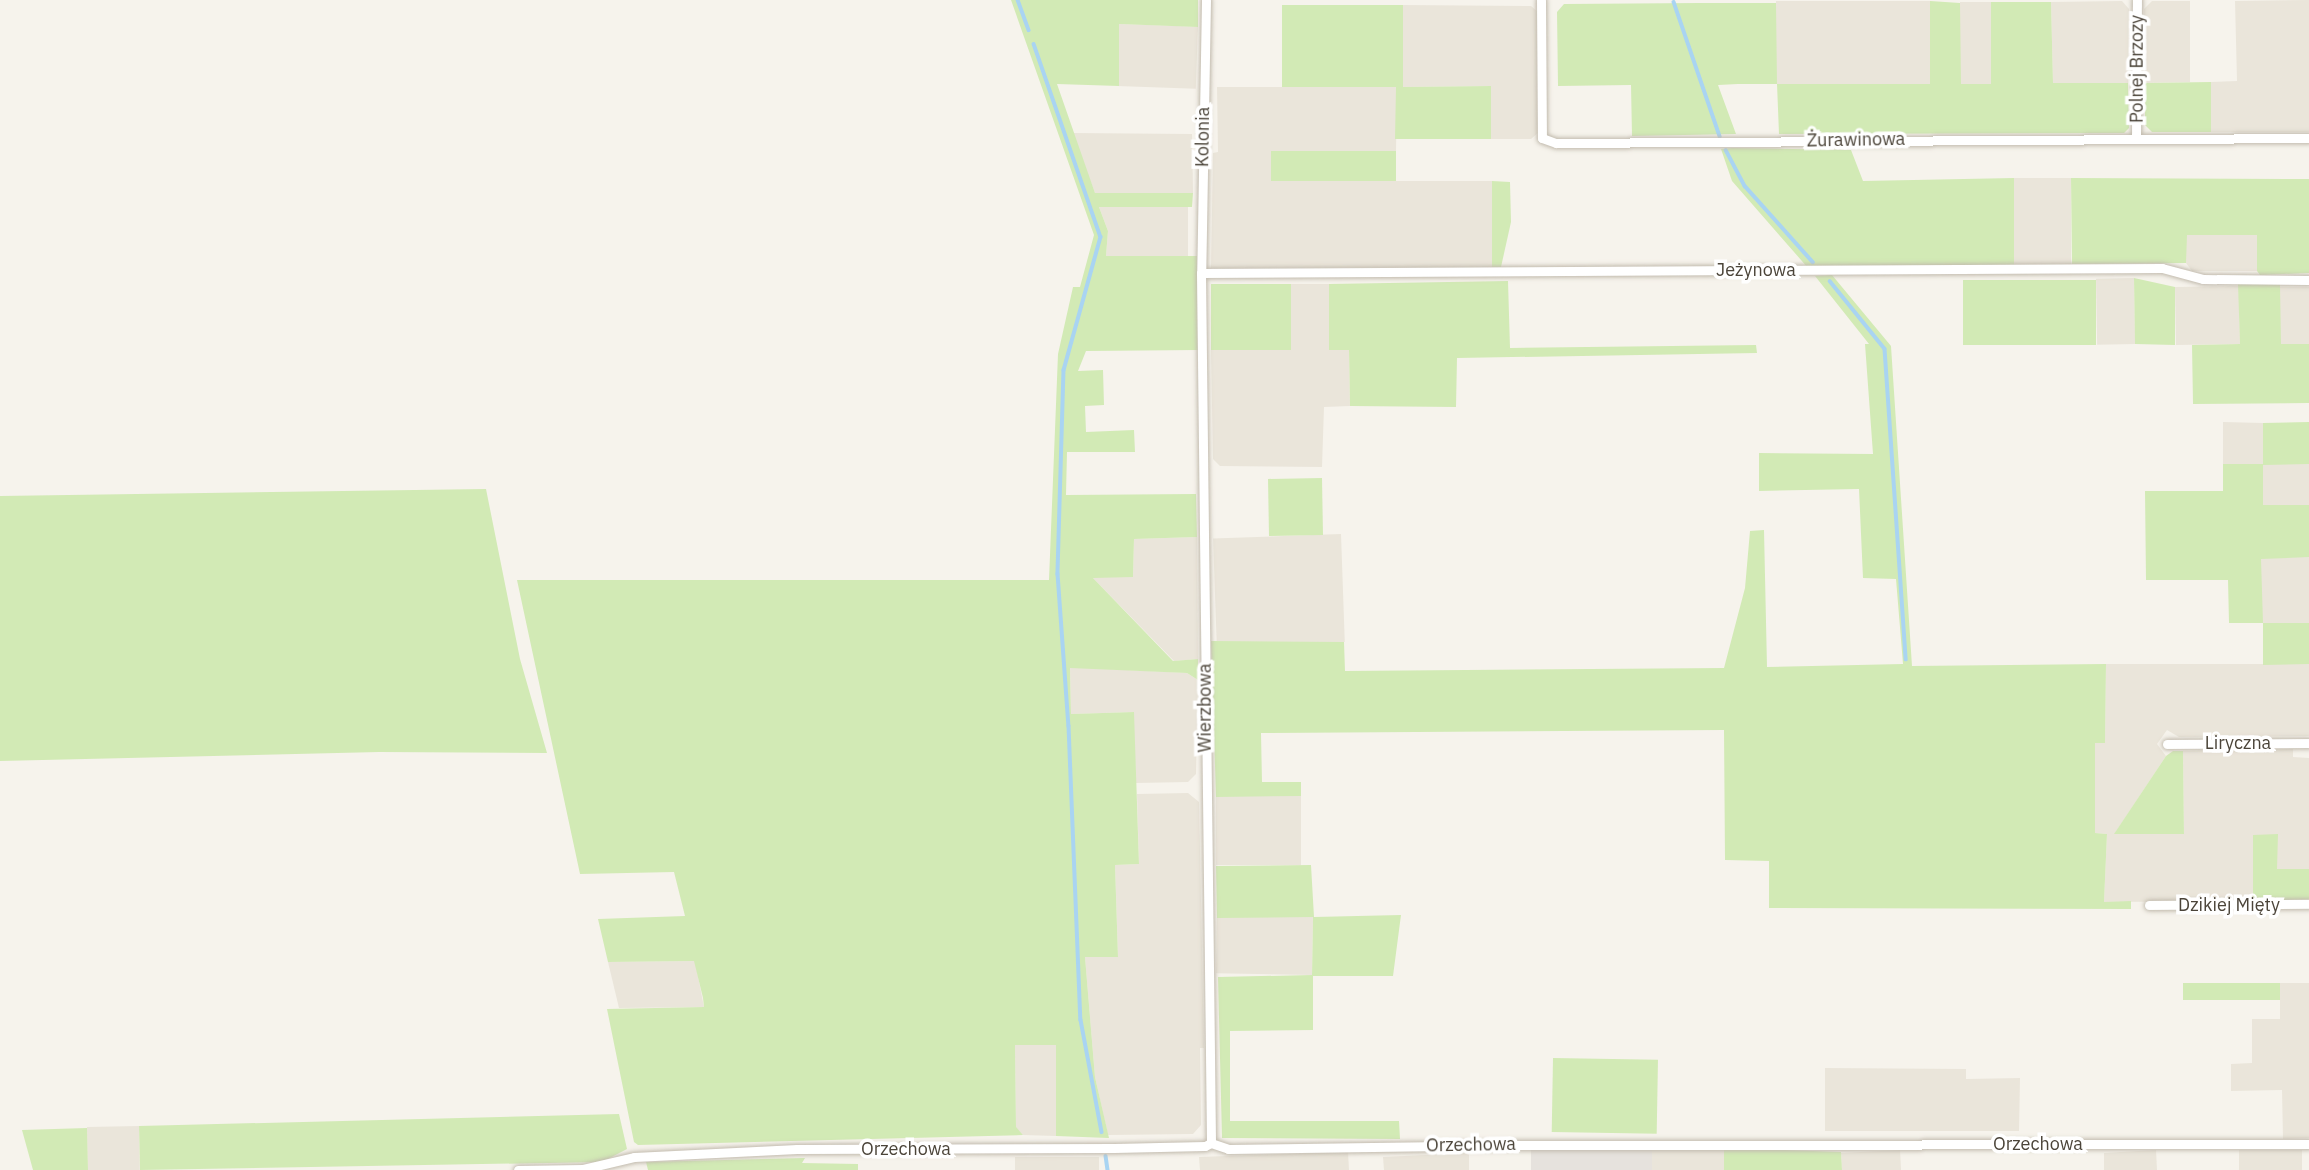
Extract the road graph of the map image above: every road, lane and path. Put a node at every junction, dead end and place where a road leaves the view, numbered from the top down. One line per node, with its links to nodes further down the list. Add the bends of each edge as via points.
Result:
1 (1206, 0): 6 (street, Kolonia)
2 (1541, 0): 4 (street, Żurawinowa, via 1542,138 1556,143)
3 (2137, 0): 4 (street, Polnej Brzozy)
4 (2136, 137): 5 (street, Żurawinowa)
5 (2309, 138)
6 (1201, 273): 7 (street, Jeżynowa, via 2162,268 2203,279); 12 (street, Wierzbowa)
7 (2309, 280)
8 (2309, 743): 9 (street, Liryczna)
9 (2167, 744)
10 (2309, 904): 11 (street, Dzikiej Mięty)
11 (2149, 905)
12 (1211, 1143): 13 (street, Orzechowa, via 1228,1149); 14 (street, Orzechowa, via 1127,1148 797,1149 634,1157 583,1169)
13 (2309, 1144)
14 (518, 1170)

